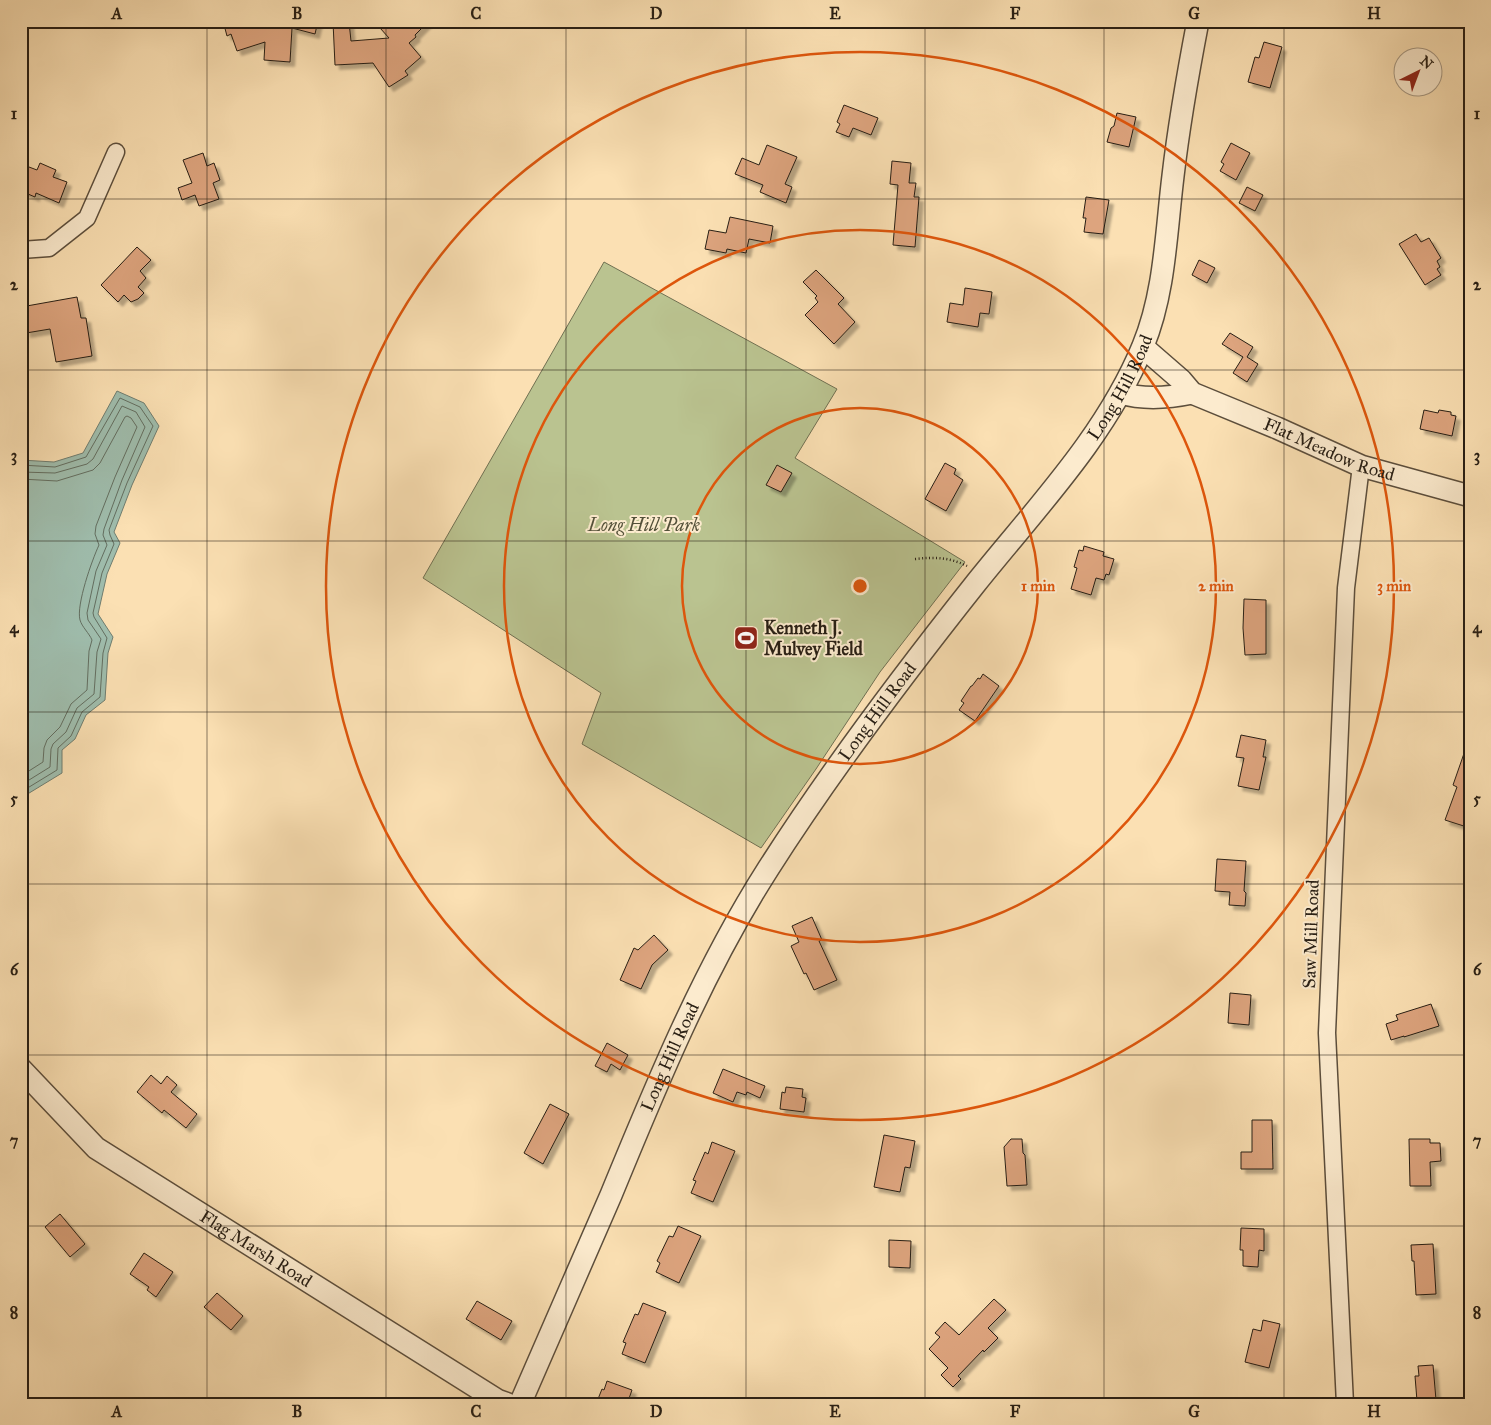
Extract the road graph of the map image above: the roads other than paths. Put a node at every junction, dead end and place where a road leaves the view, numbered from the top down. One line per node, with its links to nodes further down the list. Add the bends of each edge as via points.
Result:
1 (1198, 21): 4 (street, Long Hill Road, via 1178,136 1160,291)
2 (116, 152): 3 (street, via 87,218 49,248)
3 (21, 250)
4 (1143, 347): 5 (street, Long Hill Road); 6 (street, Flat Meadow Road)
5 (1121, 393): 6 (street, via 1158,398); 11 (street, Long Hill Road, via 1083,451 857,739 737,920 683,1025)
6 (1192, 393): 7 (street, Flat Meadow Road)
7 (1361, 466): 8 (street, Flat Meadow Road); 12 (street, Saw Mill Road, via 1346,588 1327,1033)
8 (1470, 496)
9 (21, 1069): 10 (street, Flag Marsh Road, via 96,1148)
10 (508, 1404)
11 (520, 1404)
12 (1344, 1404)

